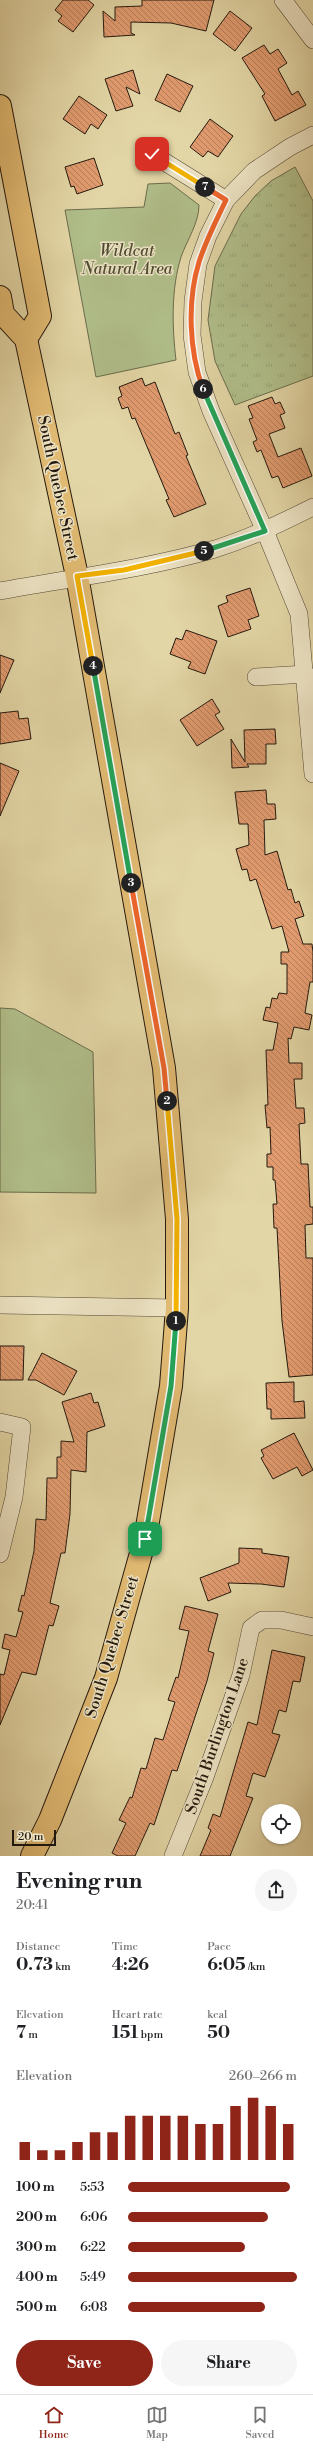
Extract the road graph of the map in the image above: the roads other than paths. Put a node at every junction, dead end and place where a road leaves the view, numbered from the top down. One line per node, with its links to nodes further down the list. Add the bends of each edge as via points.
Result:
1 (283, 0): 2 (street)
2 (313, 40)
3 (0, 106): 8 (main road, via 40,316)
4 (313, 135): 6 (street, via 254,171)
5 (152, 154): 6 (street)
6 (226, 200): 10 (street, via 208,236 198,264 192,335 197,372 206,398)
7 (0, 297): 8 (main road, via 3,314)
8 (26, 339): 11 (main road, South Quebec Street)
9 (313, 507): 10 (street)
10 (265, 531): 11 (street, via 215,549 124,570); 13 (street, via 299,614)
11 (77, 576): 12 (street); 17 (main road, South Quebec Street, via 164,1068 177,1219)
12 (0, 591)
13 (306, 674): 14 (street); 15 (street)
14 (256, 677)
15 (313, 774)
16 (0, 1305): 17 (street)
17 (177, 1308): 21 (main road, South Quebec Street, via 171,1386 145,1539 106,1678 50,1820)
18 (0, 1422): 19 (street, via 22,1428 14,1497)
19 (0, 1554)
20 (313, 1627): 22 (street, South Burlington Lane, via 281,1620 262,1620 251,1628 241,1675 205,1777)
21 (32, 1856)
22 (173, 1856)

